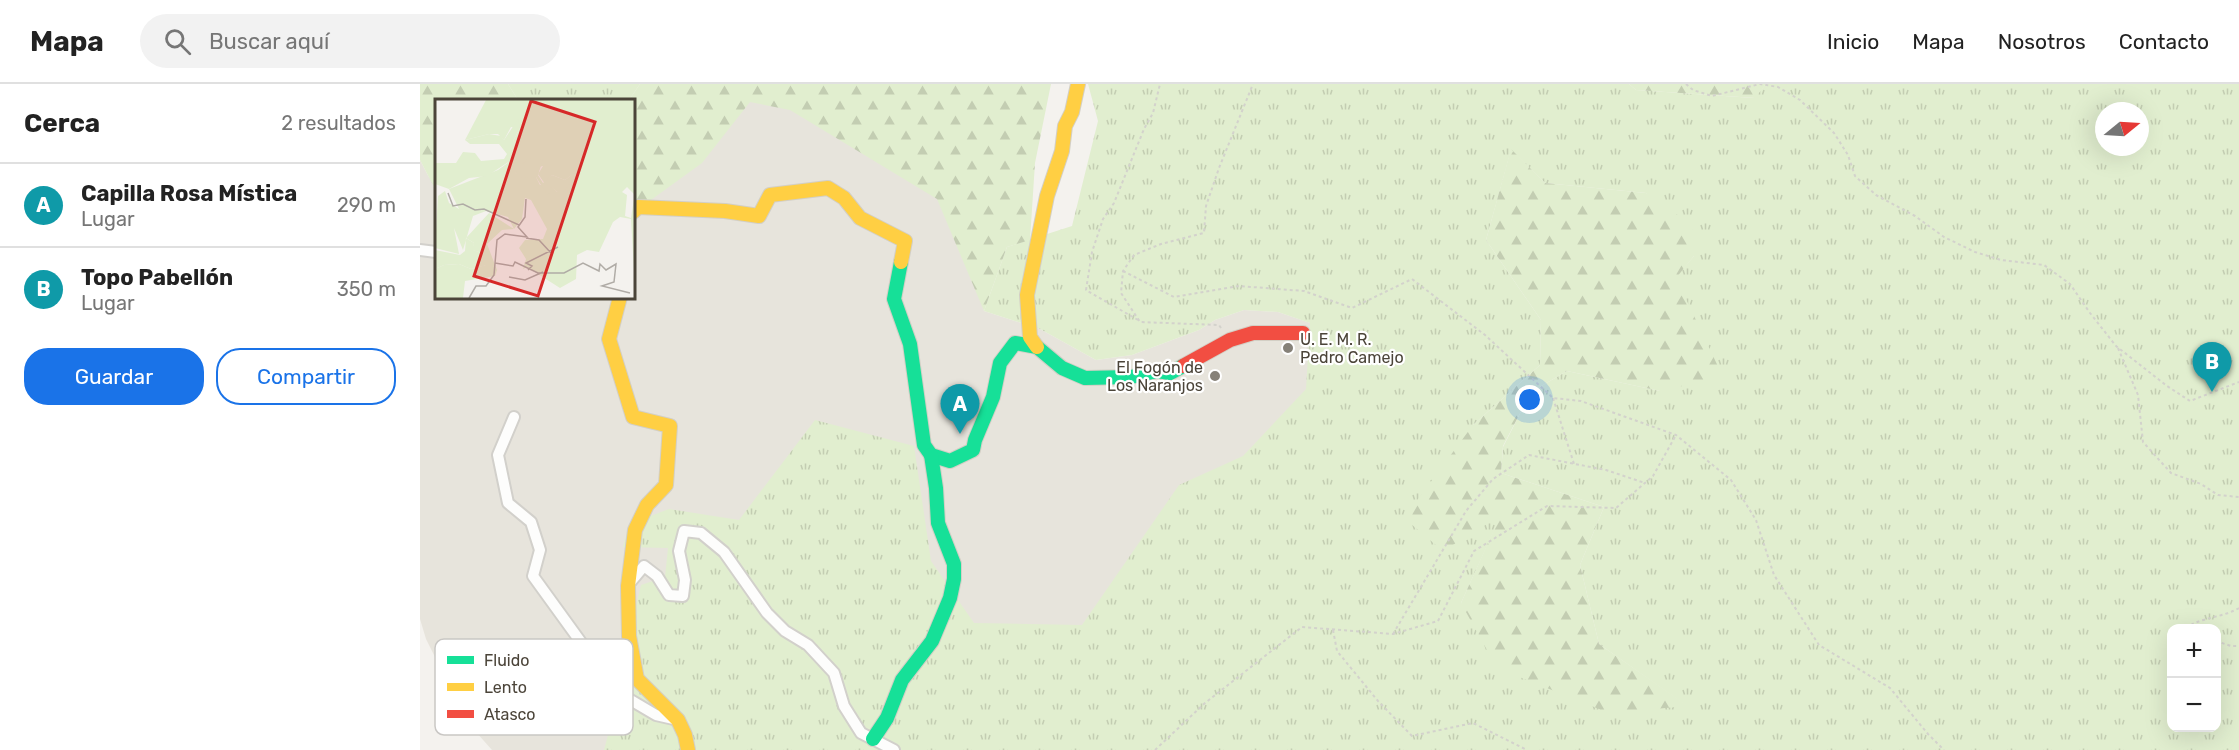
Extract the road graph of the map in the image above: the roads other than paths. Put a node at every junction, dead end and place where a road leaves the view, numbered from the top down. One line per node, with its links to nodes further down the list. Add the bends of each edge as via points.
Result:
1 (1078, 84): 7 (street, via 1047,196 1027,295 1030,337)
2 (634, 211): 9 (street, via 638,207 759,216 770,195 828,188 844,198 860,219 905,241 894,299 910,344 924,445)
3 (420, 250): 4 (street)
4 (435, 252)
5 (620, 298): 10 (street, via 609,339 633,417 670,426 666,485 647,505 635,530)
6 (1303, 333): 7 (street, via 1253,333 1230,340 1170,373 1157,371 1131,377 1085,378 1062,368)
7 (1037, 347): 9 (street, via 1015,343 1000,363 993,397 973,450 950,461)
8 (514, 417): 11 (street, via 498,455 508,503 531,522 540,550 533,576)
9 (931, 455): 16 (street, via 938,523 954,564 954,579 932,641 902,680 887,718)
10 (628, 586): 12 (street); 16 (street, via 644,566 657,576 669,595 683,596 685,580 679,551 684,531 702,533 724,552 767,613 785,631 808,645 834,673 844,706 861,733)
11 (579, 639)
12 (630, 639)
13 (633, 657): 15 (street, via 637,678)
14 (633, 701): 15 (street, via 656,715)
15 (678, 720): 17 (street)
16 (873, 739): 18 (street)
17 (688, 750)
18 (894, 750)

